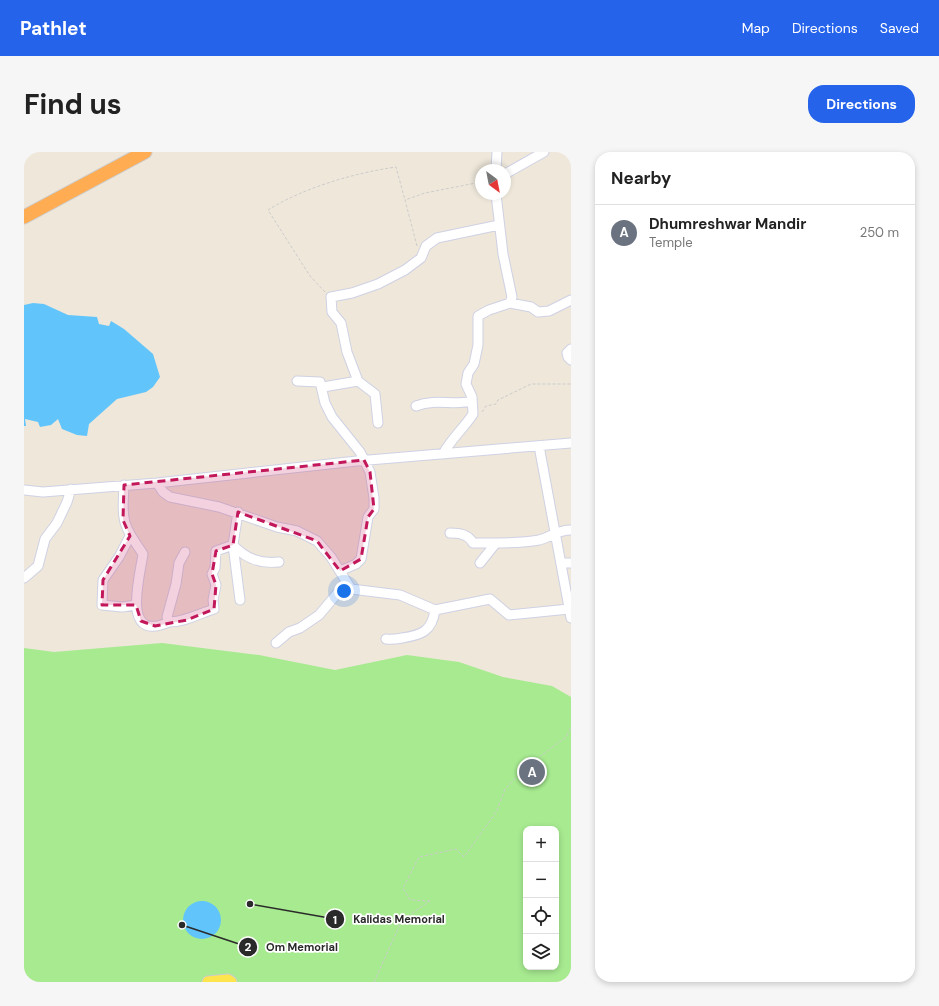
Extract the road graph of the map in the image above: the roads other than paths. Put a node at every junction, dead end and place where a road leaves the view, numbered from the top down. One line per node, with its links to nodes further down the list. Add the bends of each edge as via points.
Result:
1 (145, 152): 7 (highway)
2 (497, 152): 4 (street)
3 (544, 152): 5 (street)
4 (496, 164)
5 (511, 171)
6 (497, 200): 8 (street)
7 (24, 217)
8 (499, 225): 10 (street, via 510,287); 14 (street, via 437,238 426,246 421,258 405,270 378,284 331,297 332,312 340,323)
9 (571, 300): 10 (street, via 549,311 538,312 524,304)
10 (510, 303): 16 (street, via 478,316 478,345 466,384)
11 (571, 349): 12 (street, via 567,353)
12 (571, 360)
13 (297, 381): 15 (street, via 320,382)
14 (358, 381): 15 (street); 18 (street, via 375,394)
15 (323, 387): 22 (street, via 325,403 332,417)
16 (472, 401): 17 (street, via 437,401); 21 (street, via 474,414 459,434 447,444)
17 (416, 406)
18 (378, 423)
19 (571, 443): 20 (street)
20 (539, 446): 21 (street); 30 (street)
21 (443, 454): 22 (street)
22 (364, 460): 23 (street); 39 (street, via 370,472 374,509 368,517 361,559)
23 (157, 482): 24 (street); 27 (street, via 170,497)
24 (124, 485): 25 (street); 31 (street, via 123,520)
25 (71, 489): 26 (street, via 43,492); 40 (street, via 57,523 45,539 38,566)
26 (24, 490)
27 (238, 512): 33 (street); 39 (street, via 277,527 297,531 317,541)
28 (571, 530): 30 (street, via 562,530)
29 (450, 533): 32 (street, via 461,533 473,543)
30 (556, 534): 32 (street, via 534,541); 36 (street)
31 (130, 536): 43 (street, via 143,554 136,590); 43 (street, via 102,580 102,605)
32 (496, 543): 38 (street)
33 (233, 545): 35 (street, via 253,560); 42 (street); 46 (street, via 216,551 212,574 216,585 214,609 187,620)
34 (185, 552): 46 (street, via 179,563 167,617)
35 (279, 562)
36 (561, 563): 37 (street); 45 (street)
37 (571, 563)
38 (480, 564)
39 (340, 572): 41 (street)
40 (24, 578)
41 (346, 583): 44 (street, via 351,589 400,595); 48 (street, via 319,615 300,628 288,632)
42 (240, 600)
43 (136, 605): 46 (street, via 141,621 147,625 161,626)
44 (435, 610): 45 (street, via 490,599 509,615); 47 (street, via 433,622 428,629 411,637)
45 (570, 614)
46 (169, 622)
47 (386, 639)
48 (276, 643)
49 (208, 982): 50 (main road)
50 (231, 982)

